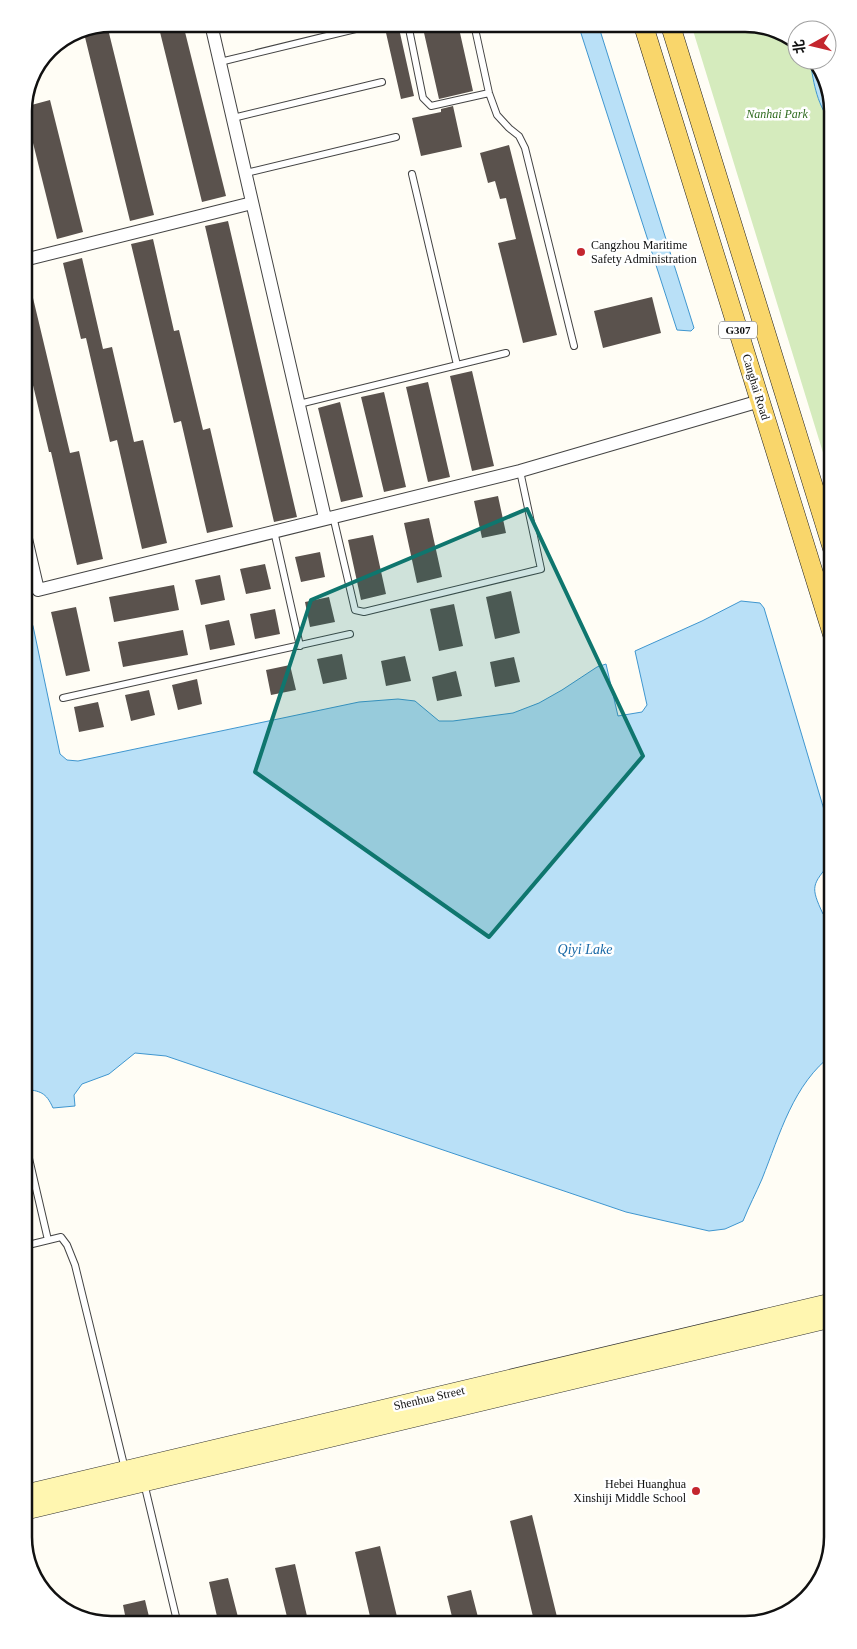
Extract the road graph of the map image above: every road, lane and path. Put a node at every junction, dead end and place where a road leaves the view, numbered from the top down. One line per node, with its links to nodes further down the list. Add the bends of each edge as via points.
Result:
1 (213, 33): 7 (street)
2 (339, 33): 7 (lane)
3 (410, 33): 9 (lane, via 423,98 431,106)
4 (477, 33): 9 (lane)
5 (646, 33): 19 (main road, Canghai Road / G307)
6 (673, 33): 23 (main road, Canghai Road / G307)
7 (220, 62): 10 (street)
8 (382, 82): 10 (lane)
9 (490, 93): 16 (lane, via 497,116 518,136 525,148)
10 (232, 118): 12 (street)
11 (396, 137): 12 (lane)
12 (246, 174): 14 (street)
13 (412, 174): 18 (lane)
14 (252, 203): 15 (street); 20 (street)
15 (33, 258)
16 (574, 346)
17 (506, 353): 18 (lane)
18 (457, 365): 20 (lane)
19 (760, 401): 21 (street); 26 (main road, Canghai Road / G307)
20 (299, 404): 22 (street)
21 (520, 471): 22 (street); 22 (lane, via 541,570 364,612 355,610)
22 (329, 517): 24 (street)
23 (824, 521)
24 (274, 531): 25 (street, via 38,590); 28 (lane)
25 (33, 567)
26 (824, 607)
27 (350, 634): 28 (lane)
28 (300, 646): 29 (lane)
29 (64, 698)
30 (32, 1172): 31 (lane)
31 (48, 1240): 32 (lane); 35 (lane, via 61,1237 68,1245 75,1265)
32 (32, 1244)
33 (824, 1304): 35 (main road, Shenhua Street)
34 (824, 1320): 36 (main road, Shenhua Street)
35 (125, 1470): 37 (main road, Shenhua Street)
36 (144, 1482): 38 (main road, Shenhua Street); 39 (lane)
37 (32, 1492)
38 (32, 1509)
39 (176, 1616)

